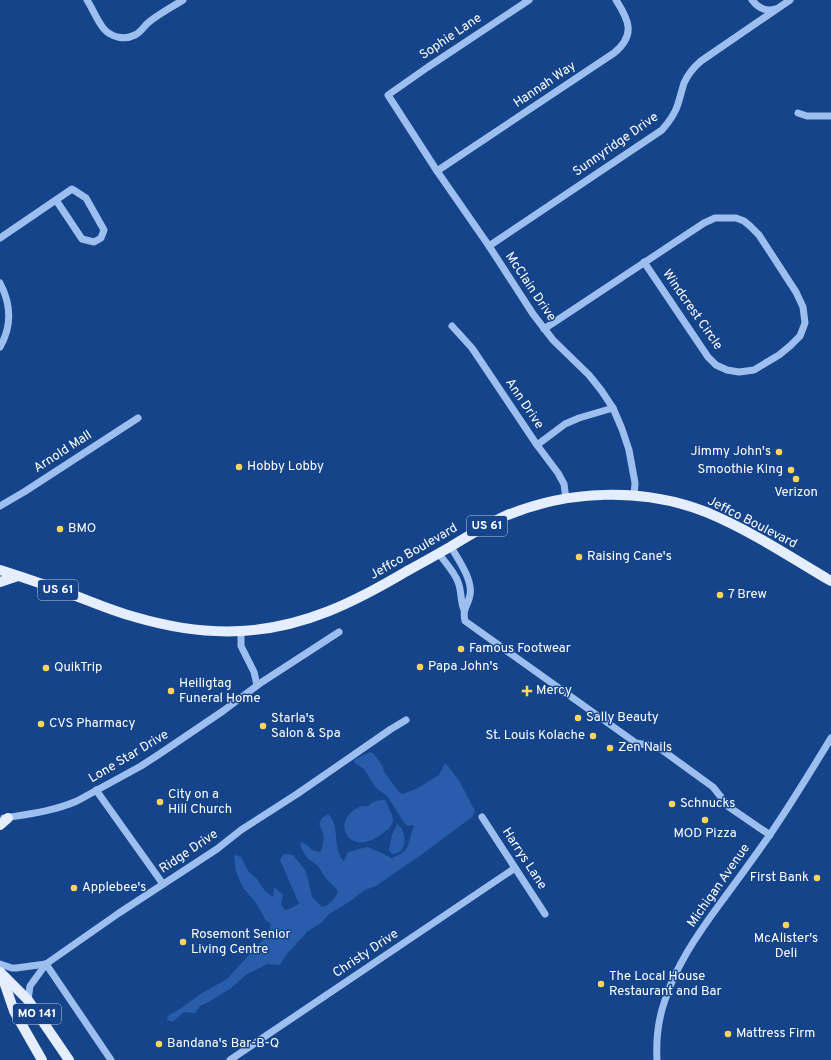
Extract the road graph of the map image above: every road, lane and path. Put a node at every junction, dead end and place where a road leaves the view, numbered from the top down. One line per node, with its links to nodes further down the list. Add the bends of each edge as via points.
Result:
1 (87, 0): 2 (street, via 105,30 121,38 135,35)
2 (183, 0)
3 (528, 0): 8 (street, Sophie Lane)
4 (616, 0): 11 (street, Hannah Way, via 627,19 628,30 621,47)
5 (752, 0): 7 (street, via 759,8)
6 (790, 0): 7 (street, Sunnyridge Drive)
7 (777, 9): 14 (street, Sunnyridge Drive, via 711,53 694,68 685,82 674,116 662,130)
8 (388, 95): 11 (street, McClain Drive)
9 (798, 113): 10 (street, via 807,116)
10 (831, 116)
11 (437, 171): 14 (street, McClain Drive)
12 (56, 200): 12 (street, via 82,239 94,242 102,238 104,230 86,198 72,189); 13 (street)
13 (0, 238)
14 (489, 246): 18 (street, McClain Drive)
15 (644, 262): 15 (street, Windcrest Circle, via 716,365 739,372 754,370 779,355 800,336 805,323 804,307 759,235 744,221 736,218 715,218); 18 (street, Windcrest Circle)
16 (0, 283): 19 (street, via 9,310 9,322)
17 (452, 326): 22 (street, Ann Drive, via 472,348)
18 (544, 329): 20 (street, McClain Drive, via 589,375)
19 (0, 347)
20 (613, 408): 22 (street, via 565,424); 23 (street, McClain Drive, via 629,450 635,483)
21 (138, 418): 25 (street, Arnold Mall)
22 (537, 445): 24 (street, Ann Drive, via 562,479)
23 (634, 496): 24 (main road, Jeffco Boulevard / US 61, via 597,495); 30 (main road, Jeffco Boulevard / US 61, via 674,502 704,511 750,534)
24 (566, 499): 26 (main road, Jeffco Boulevard / US 61, via 504,516)
25 (0, 507)
26 (451, 546): 27 (main road, Jeffco Boulevard / US 61); 32 (street, via 470,583 471,593)
27 (438, 554): 32 (street, via 458,581); 33 (main road, Jeffco Boulevard / US 61, via 378,588 317,616 289,624)
28 (0, 570): 29 (main road, Jeffco Boulevard / US 61)
29 (18, 576): 31 (main road); 33 (main road, Jeffco Boulevard / US 61, via 133,617 178,627)
30 (831, 581)
31 (0, 582)
32 (464, 610): 42 (street, via 465,622 477,631 636,743 662,750 713,787 729,807)
33 (241, 632): 35 (street, via 241,646 254,672)
34 (340, 632): 35 (street, Lone Star Drive)
35 (256, 685): 38 (street, Lone Star Drive, via 211,720 158,755)
36 (406, 720): 44 (street, Ridge Drive)
37 (831, 738): 42 (street, Michigan Avenue)
38 (96, 790): 39 (street, Lone Star Drive, via 77,801 57,808); 44 (street)
39 (3, 817): 41 (main road)
40 (482, 817): 43 (street, Harrys Lane)
41 (0, 825)
42 (770, 835): 54 (street, Michigan Avenue, via 705,925 672,980 660,1018)
43 (516, 868): 45 (street, Harrys Lane); 53 (street, Christy Drive)
44 (163, 884): 47 (street, Ridge Drive)
45 (546, 914)
46 (0, 964): 47 (street, Ridge Drive, via 16,968)
47 (46, 964): 49 (street, Ridge Drive, via 30,986); 52 (street)
48 (0, 972): 49 (main road, MO 141); 50 (main road, MO 141, via 14,1011)
49 (28, 1000): 51 (main road, MO 141)
50 (42, 1060)
51 (69, 1060)
52 (111, 1060)
53 (230, 1060)
54 (657, 1060)

